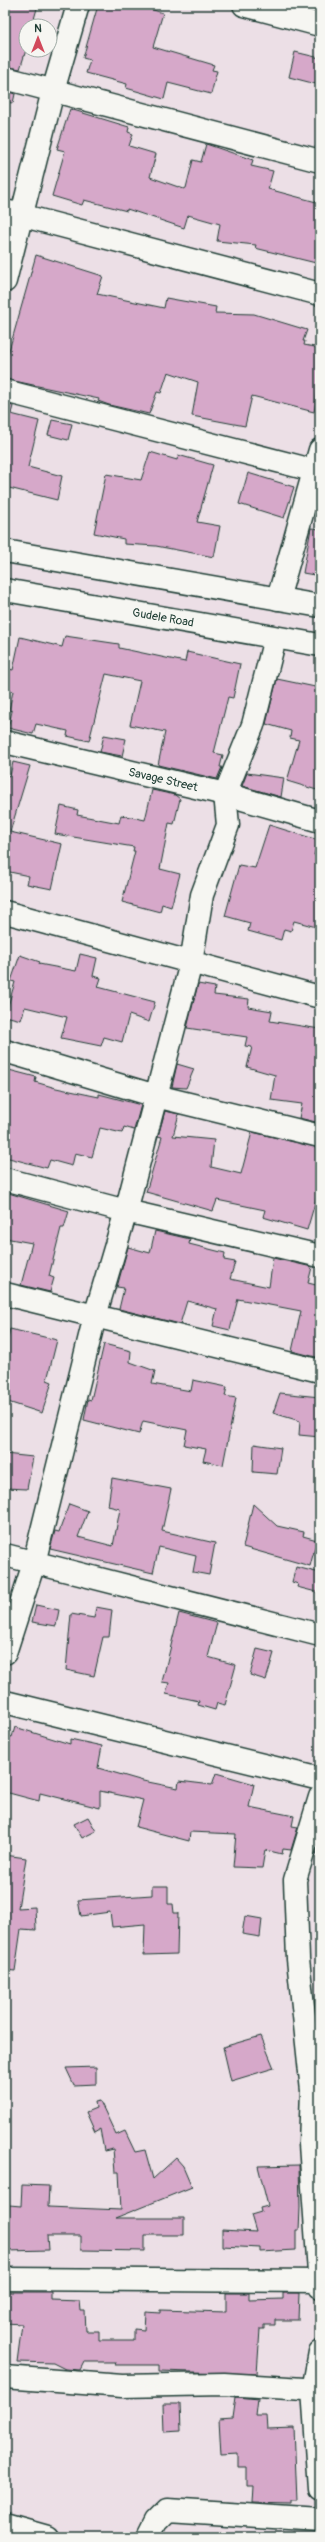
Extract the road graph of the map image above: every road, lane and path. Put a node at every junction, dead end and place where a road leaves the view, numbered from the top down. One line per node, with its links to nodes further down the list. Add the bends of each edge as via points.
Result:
1 (78, 5): 5 (main road)
2 (244, 5): 3 (main road)
3 (320, 25)
4 (5, 78): 5 (main road)
5 (53, 91): 6 (main road); 7 (main road)
6 (320, 161)
7 (13, 213): 8 (main road); 9 (main road)
8 (5, 282)
9 (320, 294)
10 (5, 390): 11 (main road)
11 (318, 464): 14 (main road)
12 (5, 551): 14 (main road)
13 (5, 590): 16 (main road, Gudele Road)
14 (278, 599): 15 (main road)
15 (320, 606)
16 (275, 638): 17 (main road, Gudele Road); 19 (main road, via 253,726)
17 (320, 645)
18 (5, 742): 19 (main road, Savage Street)
19 (225, 794): 20 (main road, Savage Street); 22 (main road, via 228,825 202,895)
20 (320, 821)
21 (5, 912): 22 (main road)
22 (192, 963): 23 (main road); 25 (main road)
23 (320, 997)
24 (5, 1051): 25 (main road)
25 (156, 1096): 26 (main road); 28 (main road)
26 (320, 1136)
27 (5, 1179): 28 (main road)
28 (126, 1211): 29 (main road); 31 (main road)
29 (320, 1256)
30 (5, 1294): 31 (main road)
31 (95, 1316): 32 (main road); 34 (main road)
32 (320, 1371)
33 (5, 1555): 34 (main road)
34 (34, 1563): 35 (main road); 36 (main road)
35 (320, 1635)
36 (5, 1653)
37 (5, 1702): 38 (main road)
38 (320, 1779)
39 (320, 1797): 40 (main road, via 295,1880 298,1959)
40 (315, 2144): 42 (main road)
41 (5, 2279): 42 (main road)
42 (320, 2283)
43 (320, 2352): 45 (main road)
44 (5, 2377): 45 (main road, via 122,2386 224,2384)
45 (316, 2390): 46 (main road)
46 (320, 2488)
47 (320, 2520): 50 (main road, via 167,2510 156,2521)
48 (5, 2525): 49 (main road)
49 (48, 2537)
50 (148, 2537)

